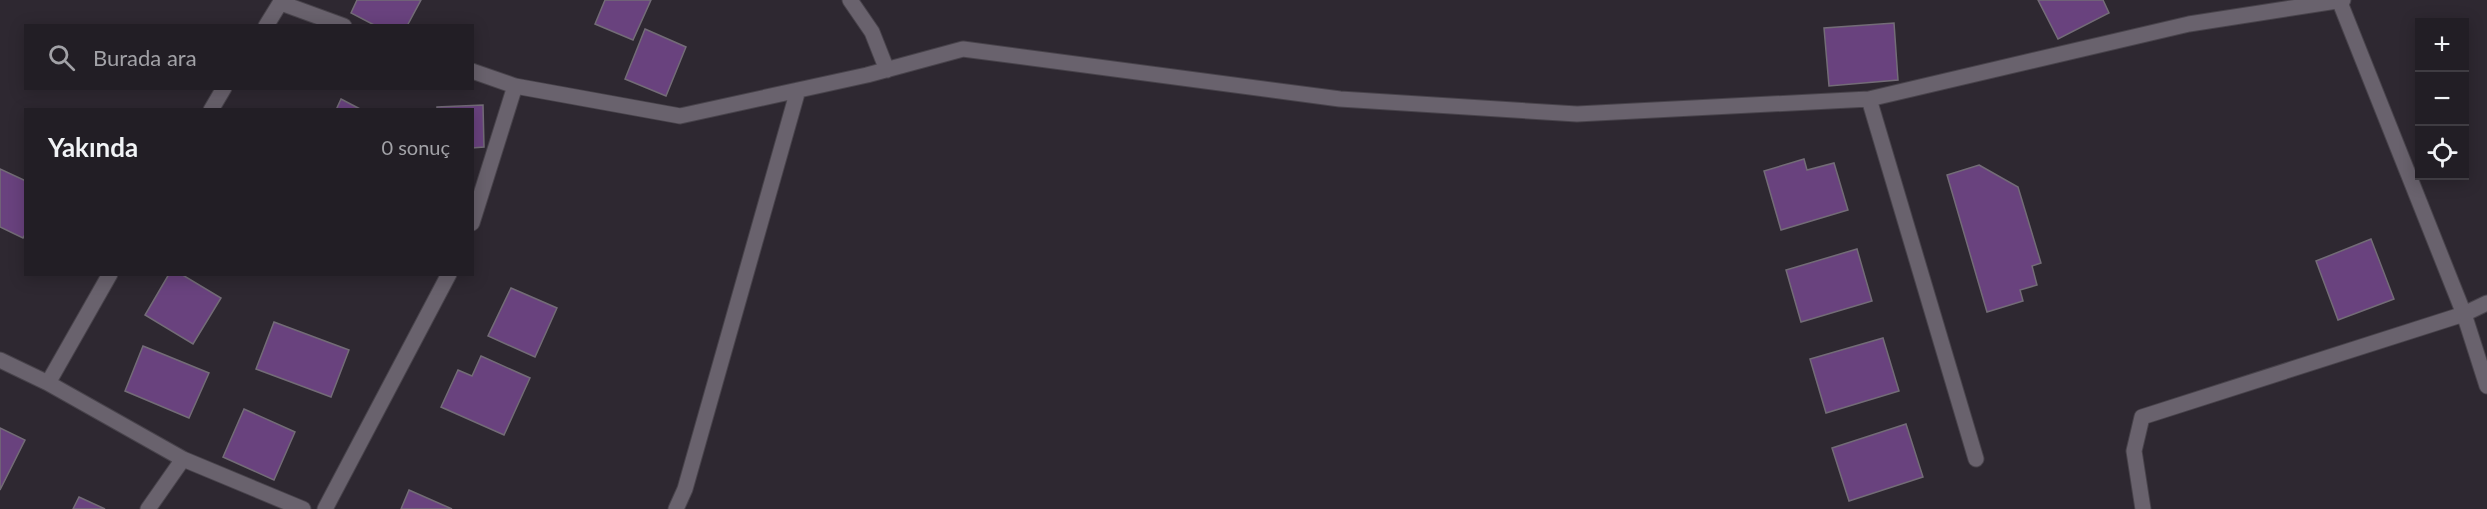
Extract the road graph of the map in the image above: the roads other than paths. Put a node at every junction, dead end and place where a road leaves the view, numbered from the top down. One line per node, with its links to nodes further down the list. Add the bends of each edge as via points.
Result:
1 (850, 0): 6 (street, via 872,32)
2 (2341, 0): 11 (street, via 2188,24); 17 (street)
3 (281, 2): 4 (street); 5 (street)
4 (267, 24)
5 (339, 24)
6 (887, 70): 10 (street); 11 (street, via 963,49 1340,99 1577,114)
7 (474, 72): 8 (street)
8 (514, 86): 10 (street, via 680,116); 13 (street)
9 (223, 90): 12 (street)
10 (798, 90): 26 (street, via 685,489)
11 (1869, 99): 22 (street)
12 (212, 108)
13 (474, 216)
14 (109, 276): 19 (street)
15 (448, 276): 25 (street)
16 (2487, 303): 17 (street)
17 (2464, 314): 20 (street); 27 (street, via 2142,417 2134,452)
18 (0, 360): 19 (street)
19 (48, 383): 21 (street)
20 (2487, 386)
21 (183, 459): 23 (street); 24 (street)
22 (1976, 459)
23 (148, 509)
24 (303, 509)
25 (325, 509)
26 (676, 509)
27 (2143, 509)

